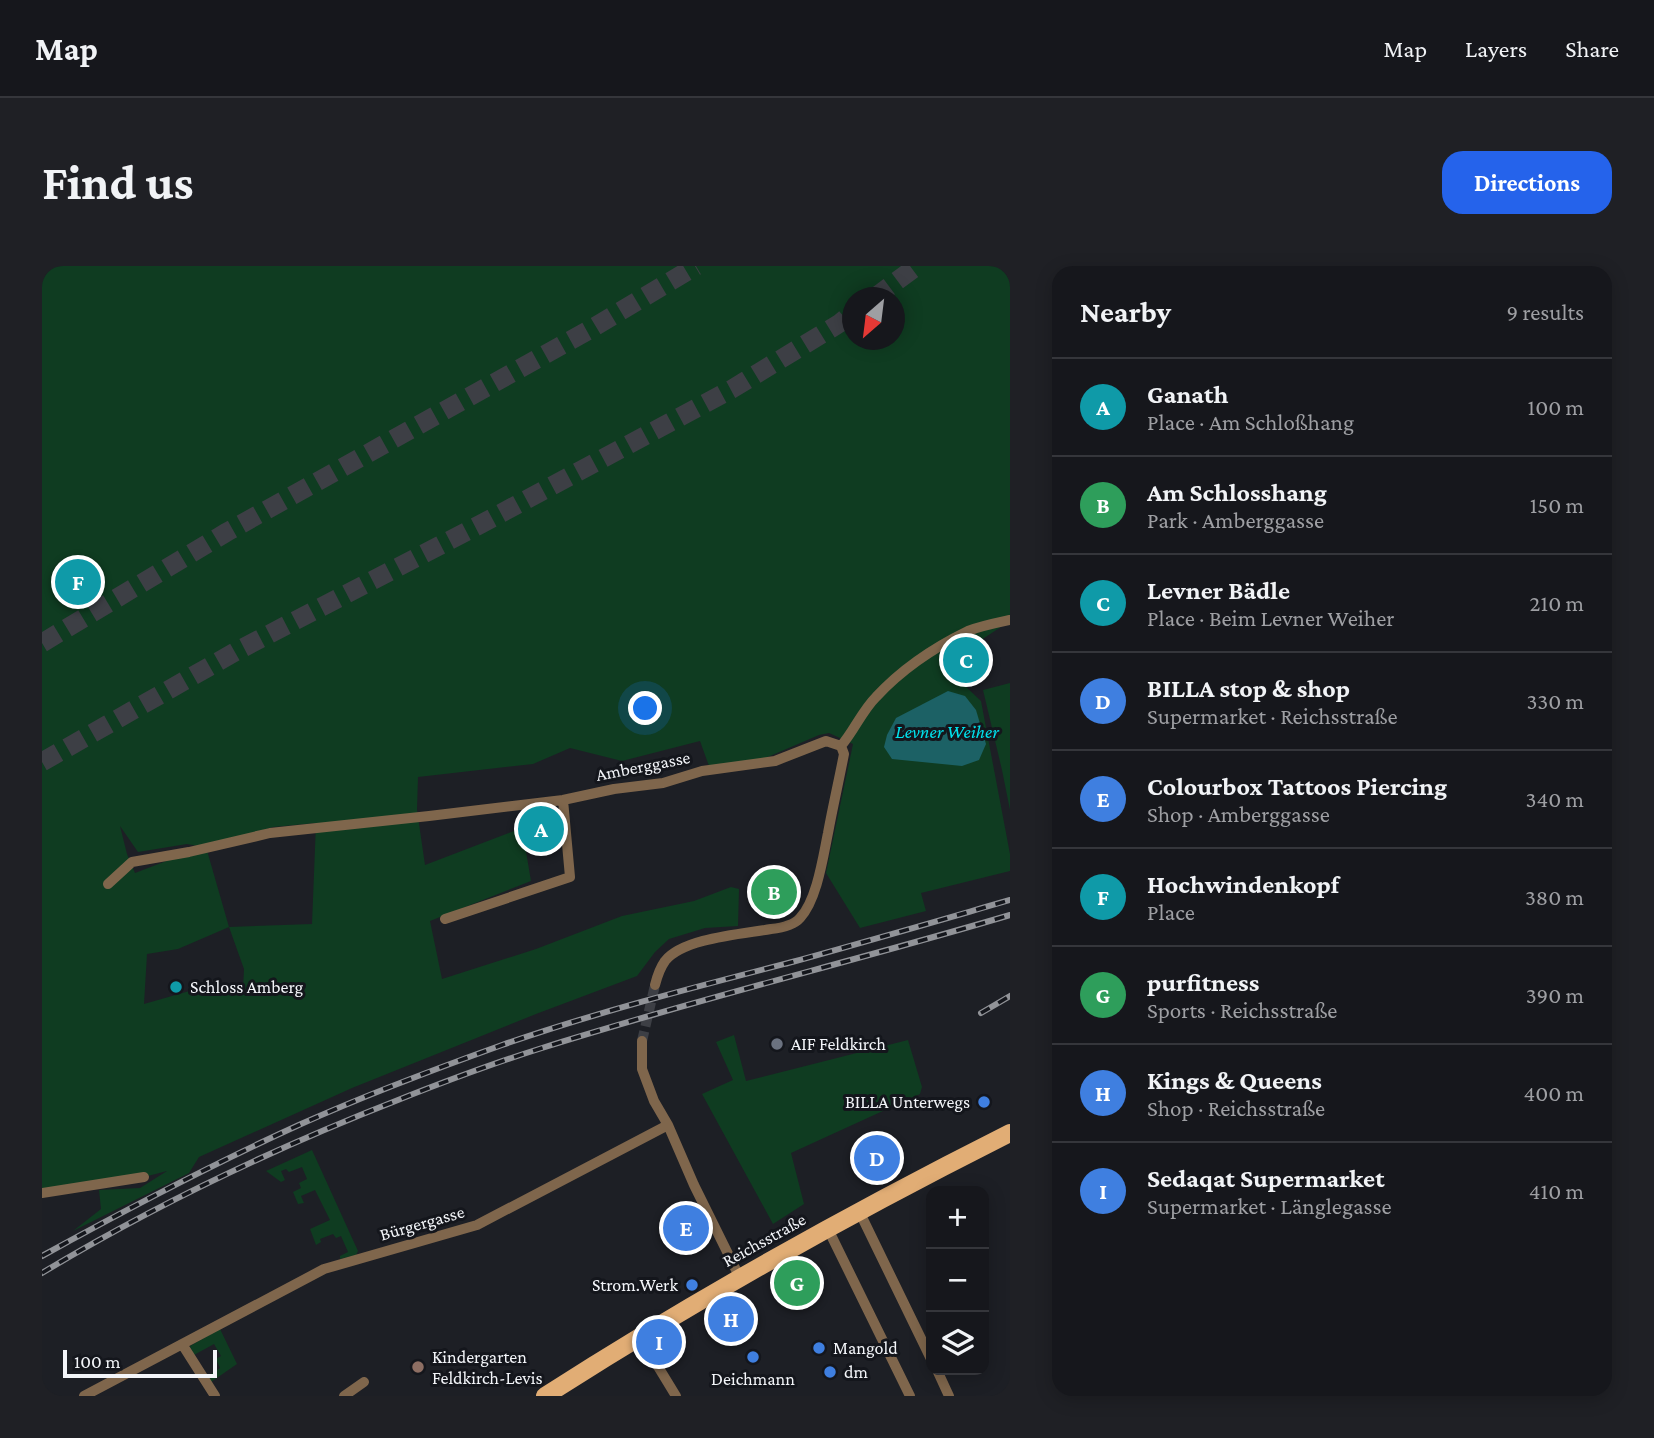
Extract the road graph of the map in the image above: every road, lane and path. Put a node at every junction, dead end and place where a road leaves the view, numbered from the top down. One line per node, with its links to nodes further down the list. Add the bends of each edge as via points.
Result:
1 (1010, 620): 2 (street, via 970,630 903,672 874,699)
2 (841, 746): 3 (street, Amberggasse, via 826,741 775,761); 6 (street, via 844,754 821,871 798,922 684,947 666,959)
3 (563, 800): 4 (street, Amberggasse, via 270,833 132,862); 5 (street, via 570,877)
4 (108, 884)
5 (445, 919)
6 (655, 985)
7 (642, 1041): 8 (street, via 642,1069)
8 (667, 1125): 14 (street); 16 (street, Bürgergasse, via 477,1225 324,1269)
9 (1010, 1133): 12 (main road, Reichsstraße)
10 (144, 1177): 11 (street)
11 (42, 1193)
12 (859, 1211): 13 (main road, Reichsstraße); 17 (street)
13 (828, 1229): 14 (main road, Reichsstraße); 26 (street)
14 (740, 1278): 15 (main road, Reichsstraße)
15 (640, 1337): 24 (main road, Reichsstraße); 25 (street)
16 (182, 1344): 20 (street, Bürgergasse); 22 (street)
17 (926, 1349)
18 (940, 1375): 27 (street)
19 (364, 1382): 23 (street)
20 (99, 1393): 21 (street, Bürgergasse)
21 (84, 1396)
22 (215, 1396)
23 (344, 1396)
24 (545, 1396)
25 (676, 1396)
26 (910, 1396)
27 (950, 1396)

